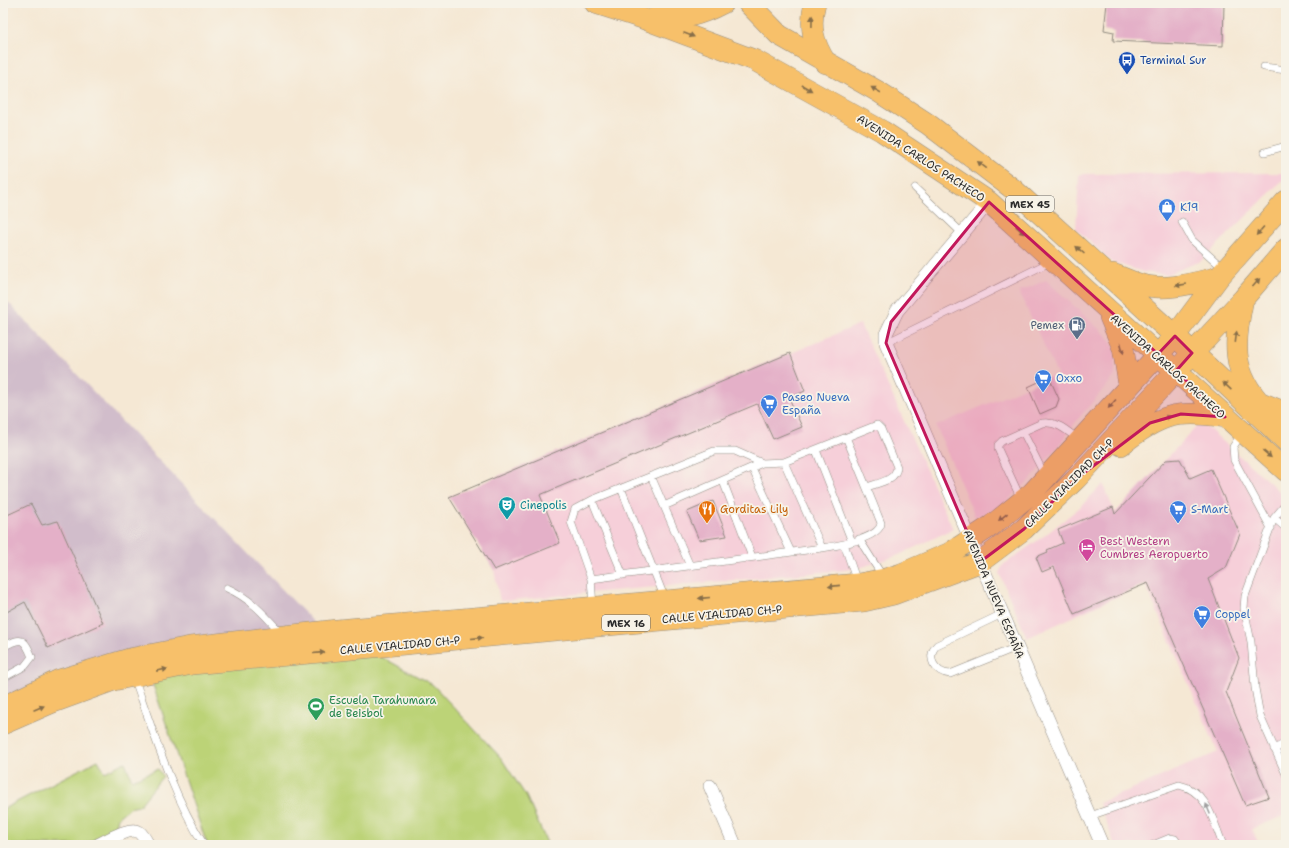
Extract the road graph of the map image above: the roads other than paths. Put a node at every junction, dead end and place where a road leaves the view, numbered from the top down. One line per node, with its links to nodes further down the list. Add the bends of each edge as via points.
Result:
1 (595, 3): 5 (main road, AVENIDA CARLOS PACHECO / MEX 45)
2 (723, 3): 5 (main road, via 704,12 680,18)
3 (748, 3): 6 (main road, MEX 45, via 779,35)
4 (815, 3): 6 (main road, one-way to 4, via 817,50 812,34 811,17)
5 (639, 16): 13 (main road, AVENIDA CARLOS PACHECO / MEX 45, one-way to 13, via 774,70 882,131)
6 (826, 63): 18 (main road, MEX 45, one-way to 6, via 1013,188 928,124 879,92)
7 (1264, 67): 8 (lane)
8 (1286, 70)
9 (1286, 146): 10 (lane)
10 (1265, 152)
11 (915, 188): 15 (lane)
12 (1286, 201): 19 (main road, CALLE VIALIDAD CH-P, one-way to 19)
13 (988, 202): 15 (street); 17 (main road, AVENIDA CARLOS PACHECO / MEX 45, one-way to 17)
14 (1182, 222): 19 (lane, via 1192,240)
15 (962, 233): 23 (street, via 897,311 886,334)
16 (1286, 248): 20 (main road, CALLE VIALIDAD CH-P, one-way to 16)
17 (1052, 261): 21 (main road, AVENIDA CARLOS PACHECO / MEX 45); 23 (lane)
18 (1103, 270): 19 (main road, one-way to 18, via 1184,285 1156,286 1140,284); 22 (main road, MEX 45)
19 (1222, 274): 22 (main road, CALLE VIALIDAD CH-P)
20 (1243, 299): 24 (main road, CALLE VIALIDAD CH-P); 28 (main road, one-way to 20, via 1247,384 1235,354)
21 (1109, 312): 25 (main road, AVENIDA CARLOS PACHECO / MEX 45); 27 (main road, one-way to 27, via 1122,348)
22 (1175, 336): 24 (main road, MEX 45); 25 (main road, CALLE VIALIDAD CH-P / MEX 16)
23 (886, 343): 56 (street, AVENIDA NUEVA ESPAÑA)
24 (1192, 353): 26 (main road, CALLE VIALIDAD CH-P / MEX 16); 36 (main road, MEX 45, one-way to 24)
25 (1158, 354): 26 (main road, AVENIDA CARLOS PACHECO / MEX 45); 27 (main road, CALLE VIALIDAD CH-P / MEX 16)
26 (1176, 371): 30 (main road, AVENIDA CARLOS PACHECO / MEX 45); 44 (main road, CALLE VIALIDAD CH-P / MEX 16)
27 (1129, 385): 35 (main road, CALLE VIALIDAD CH-P / MEX 16, one-way to 35)
28 (1259, 402): 29 (main road); 31 (main road)
29 (1286, 413)
30 (1225, 417): 33 (main road, AVENIDA CARLOS PACHECO / MEX 45); 44 (main road, one-way to 30, via 1150,423 1180,414 1197,413)
31 (1286, 428)
32 (1023, 432): 35 (lane, via 1042,423 1054,422); 43 (lane); 49 (lane, via 1002,441 998,449)
33 (1242, 433): 41 (main road, AVENIDA CARLOS PACHECO / MEX 45, one-way to 41); 53 (lane, via 1233,447 1234,460)
34 (846, 436): 37 (lane); 46 (lane); 46 (lane, via 875,425 881,429 897,468 892,478)
35 (1080, 441): 43 (main road, CALLE VIALIDAD CH-P / MEX 16)
36 (1286, 441)
37 (816, 450): 38 (lane); 55 (lane)
38 (784, 462): 39 (lane); 58 (lane)
39 (762, 463): 40 (lane); 42 (lane, via 735,451 714,451)
40 (752, 468): 45 (lane); 59 (lane)
41 (1286, 471)
42 (651, 476): 47 (lane); 51 (lane)
43 (1047, 478): 49 (main road, CALLE VIALIDAD CH-P / MEX 16)
44 (1076, 479): 61 (main road, CALLE VIALIDAD CH-P / MEX 16, via 1024,529)
45 (723, 481): 51 (lane); 60 (lane)
46 (867, 487): 55 (lane, via 881,527 876,533)
47 (621, 488): 48 (lane); 63 (lane)
48 (592, 500): 64 (lane); 65 (lane, via 575,509 571,522)
49 (1022, 501): 56 (main road, CALLE VIALIDAD CH-P / MEX 16, one-way to 56)
50 (1286, 504): 52 (lane)
51 (664, 506): 62 (lane)
52 (1274, 518): 53 (lane); 54 (lane)
53 (1271, 528): 80 (lane, via 1245,596 1244,608 1251,642 1258,708)
54 (1286, 528)
55 (856, 540): 57 (lane); 66 (lane)
56 (970, 540): 61 (street, AVENIDA NUEVA ESPAÑA); 66 (main road, CALLE VIALIDAD CH-P / MEX 16)
57 (844, 544): 58 (lane); 68 (lane)
58 (822, 548): 59 (lane)
59 (791, 552): 60 (lane)
60 (752, 557): 62 (lane)
61 (980, 562): 66 (main road, CALLE VIALIDAD CH-P / MEX 16); 70 (street, AVENIDA NUEVA ESPAÑA)
62 (690, 566): 63 (lane)
63 (655, 570): 64 (lane); 69 (lane)
64 (623, 574): 65 (lane)
65 (591, 579): 71 (lane)
66 (889, 586): 68 (main road, CALLE VIALIDAD CH-P / MEX 16)
67 (226, 588): 72 (lane, via 241,594 257,606)
68 (861, 593): 69 (main road, CALLE VIALIDAD CH-P / MEX 16)
69 (667, 611): 71 (main road, CALLE VIALIDAD CH-P / MEX 16)
70 (1002, 614): 74 (street, AVENIDA NUEVA ESPAÑA); 74 (lane, via 937,645 931,654 932,663 937,670 950,674)
71 (593, 617): 72 (main road, CALLE VIALIDAD CH-P / MEX 16)
72 (285, 646): 75 (main road, CALLE VIALIDAD CH-P / MEX 16, via 192,664)
73 (3, 647): 76 (lane, via 17,639 21,640 28,645 32,657 25,666)
74 (1017, 647): 83 (street, AVENIDA NUEVA ESPAÑA)
75 (131, 667): 77 (main road, CALLE VIALIDAD CH-P / MEX 16, via 59,680); 78 (main road, CALLE VIALIDAD CH-P / MEX 16, one-way to 75, via 114,680); 86 (lane, via 167,767 187,815)
76 (3, 678)
77 (3, 707)
78 (3, 724)
79 (1286, 743): 80 (lane)
80 (1274, 749): 81 (lane)
81 (1286, 774)
82 (710, 786): 87 (street)
83 (1090, 816): 88 (street, AVENIDA NUEVA ESPAÑA); 91 (lane, one-way to 83, via 1205,801 1198,793 1184,786 1179,785)
84 (98, 845): 85 (street, via 134,830 141,833)
85 (148, 845)
86 (204, 845)
87 (736, 845)
88 (1102, 845)
89 (1153, 845): 90 (lane, via 1170,838 1175,839)
90 (1178, 845)
91 (1223, 845)

